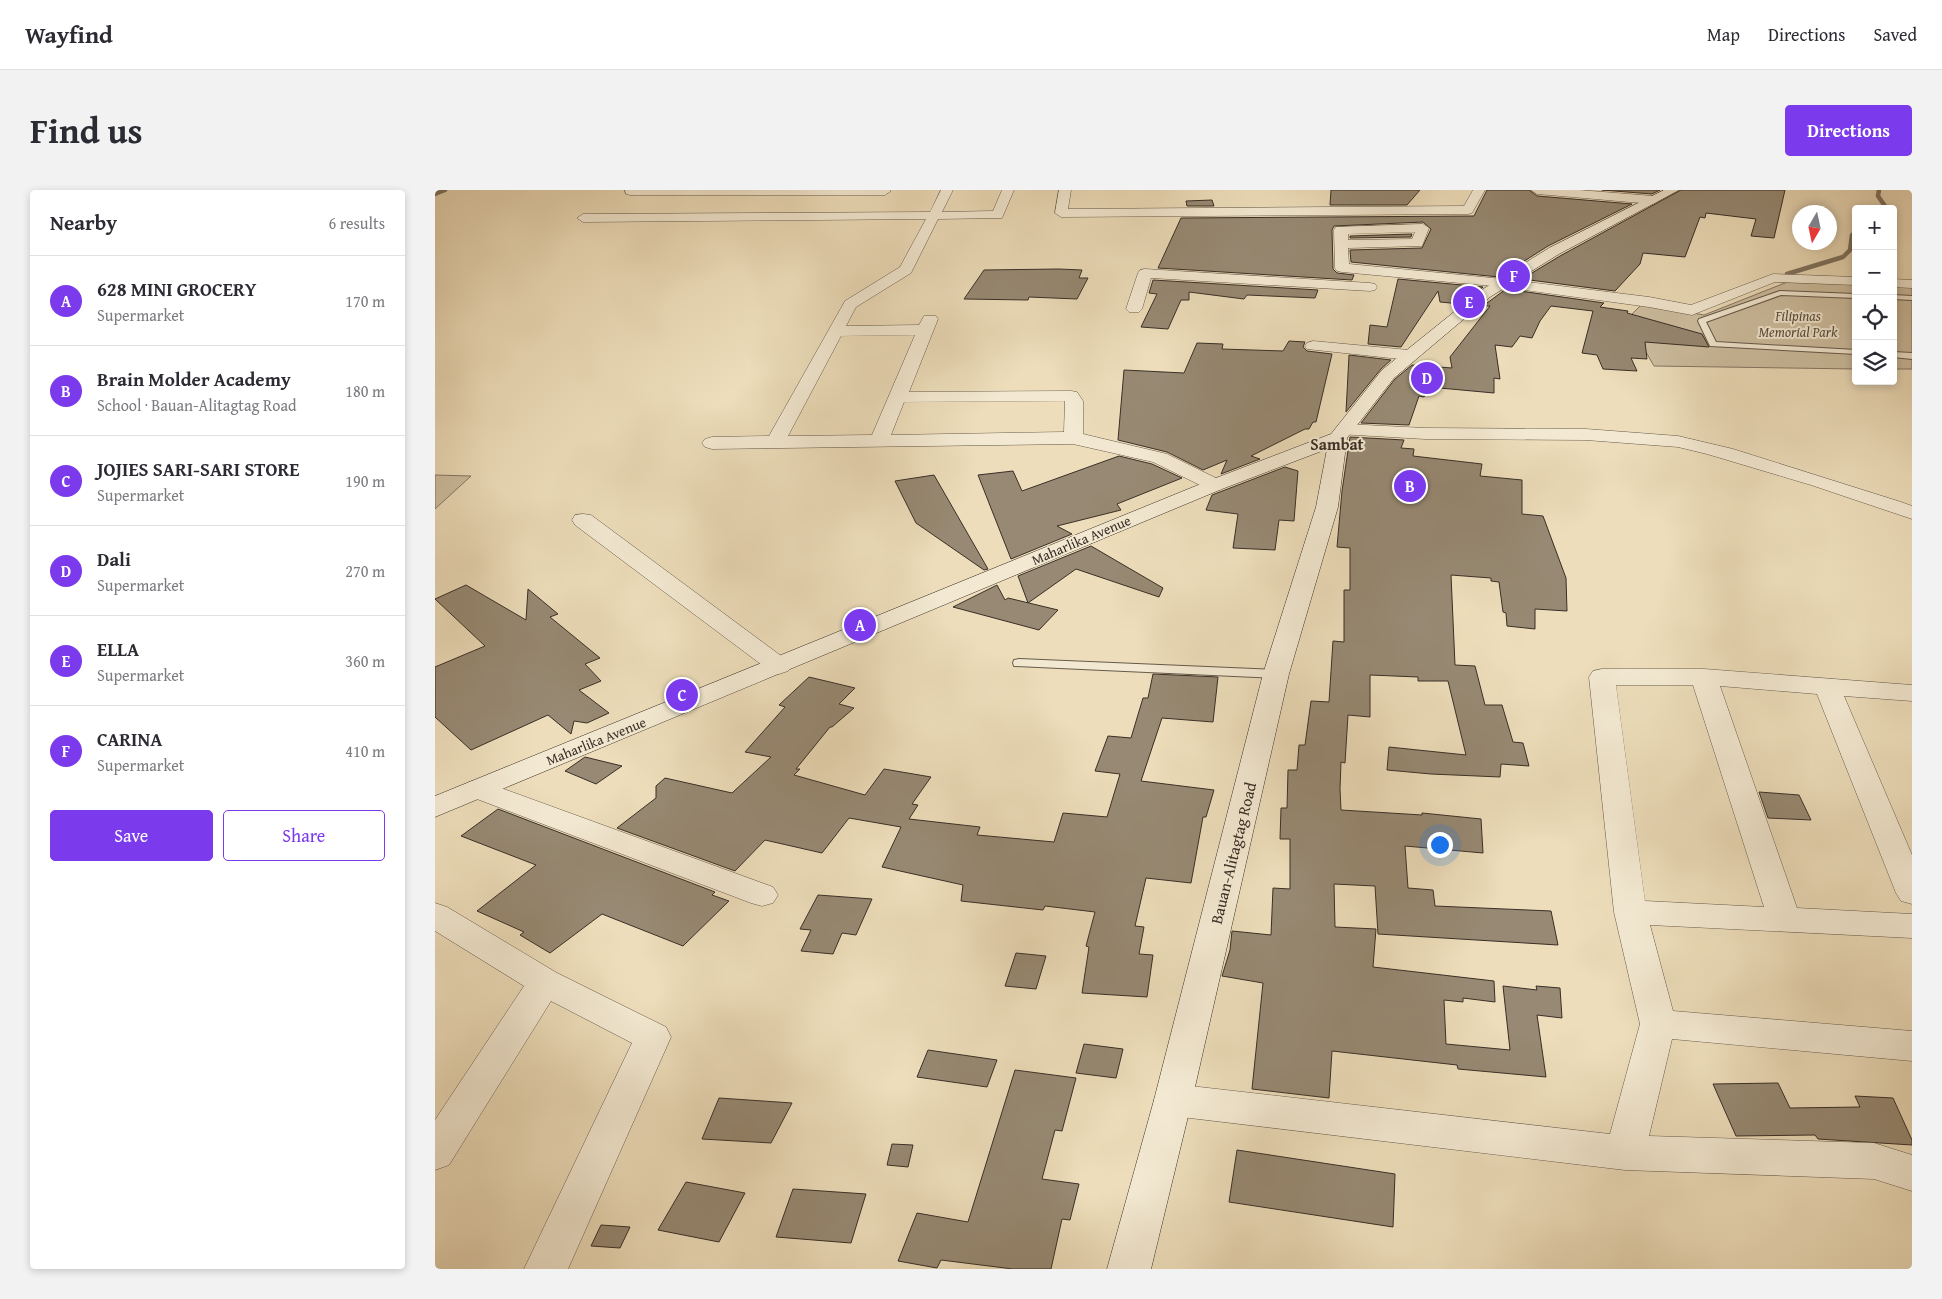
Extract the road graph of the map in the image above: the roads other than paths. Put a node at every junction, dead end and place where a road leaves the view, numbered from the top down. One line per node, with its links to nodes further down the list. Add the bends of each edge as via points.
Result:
1 (885, 190): 7 (street); 13 (street)
2 (947, 190): 19 (street)
3 (1008, 190): 19 (street, via 998,214)
4 (1479, 190): 17 (street, via 1468,210)
5 (1537, 190): 12 (street)
6 (1673, 190): 12 (street)
7 (631, 191): 18 (street, via 583,218)
8 (1067, 197): 16 (street, via 1061,213)
9 (1366, 197): 15 (street)
10 (1419, 197): 17 (street)
11 (1133, 200): 16 (street, via 1300,200)
12 (1653, 200): 22 (street, via 1554,251)
13 (879, 202): 14 (street); 18 (street)
14 (689, 204)
15 (1355, 211): 16 (street); 17 (street)
16 (1288, 212)
17 (1409, 212)
18 (867, 216): 19 (street)
19 (933, 216): 34 (street, via 906,270 850,304)
20 (1341, 244): 20 (street, via 1341,230 1423,228 1417,243); 22 (street, via 1342,268)
21 (1852, 281): 31 (street, via 1773,278)
22 (1503, 283): 27 (street); 31 (street, via 1692,310)
23 (1897, 283): 24 (street)
24 (1912, 284)
25 (1388, 288): 32 (street, via 1145,273)
26 (1417, 290): 27 (street)
27 (1485, 294): 38 (street)
28 (1852, 296): 33 (lane, via 1780,293)
29 (1897, 298): 30 (lane)
30 (1912, 298)
31 (1702, 307): 33 (lane)
32 (1135, 309)
33 (1714, 317): 36 (lane, via 1702,321 1713,344)
34 (836, 331): 40 (street, via 927,325); 44 (street)
35 (1313, 346): 38 (street)
36 (1852, 352)
37 (1897, 354): 39 (lane)
38 (1409, 355): 41 (street, via 1388,374)
39 (1912, 356)
40 (896, 397): 42 (street, via 1071,396); 43 (street)
41 (1342, 434): 46 (street, Maharlika Avenue); 47 (street, via 1571,435 1667,440 1723,452 1854,491); 51 (street, Bauan-Alitagtag Road, via 1327,507)
42 (1073, 438): 43 (street); 46 (street, via 1160,458)
43 (879, 441): 44 (street)
44 (775, 442): 45 (street)
45 (712, 443)
46 (1215, 485): 50 (street, Maharlika Avenue)
47 (1912, 513)
48 (583, 520): 50 (street)
49 (1019, 664): 51 (lane)
50 (779, 666): 55 (street, Maharlika Avenue)
51 (1276, 674): 66 (street, Bauan-Alitagtag Road)
52 (1704, 677): 53 (street); 59 (street, via 1602,677); 61 (street)
53 (1827, 686): 54 (street); 57 (street)
54 (1912, 693)
55 (479, 789): 56 (street, Maharlika Avenue); 58 (street)
56 (435, 808)
57 (1912, 892)
58 (762, 895)
59 (1630, 912): 61 (street); 64 (street)
60 (435, 915): 63 (street)
61 (1784, 918): 62 (street)
62 (1912, 926)
63 (545, 982): 67 (street); 70 (street, via 653,1037)
64 (1658, 1024): 65 (street); 68 (street)
65 (1912, 1046)
66 (1173, 1100): 68 (street); 71 (street, Bauan-Alitagtag Road)
67 (435, 1153)
68 (1625, 1153): 69 (street, via 1874,1161)
69 (1912, 1173)
70 (545, 1269)
71 (1129, 1269)

